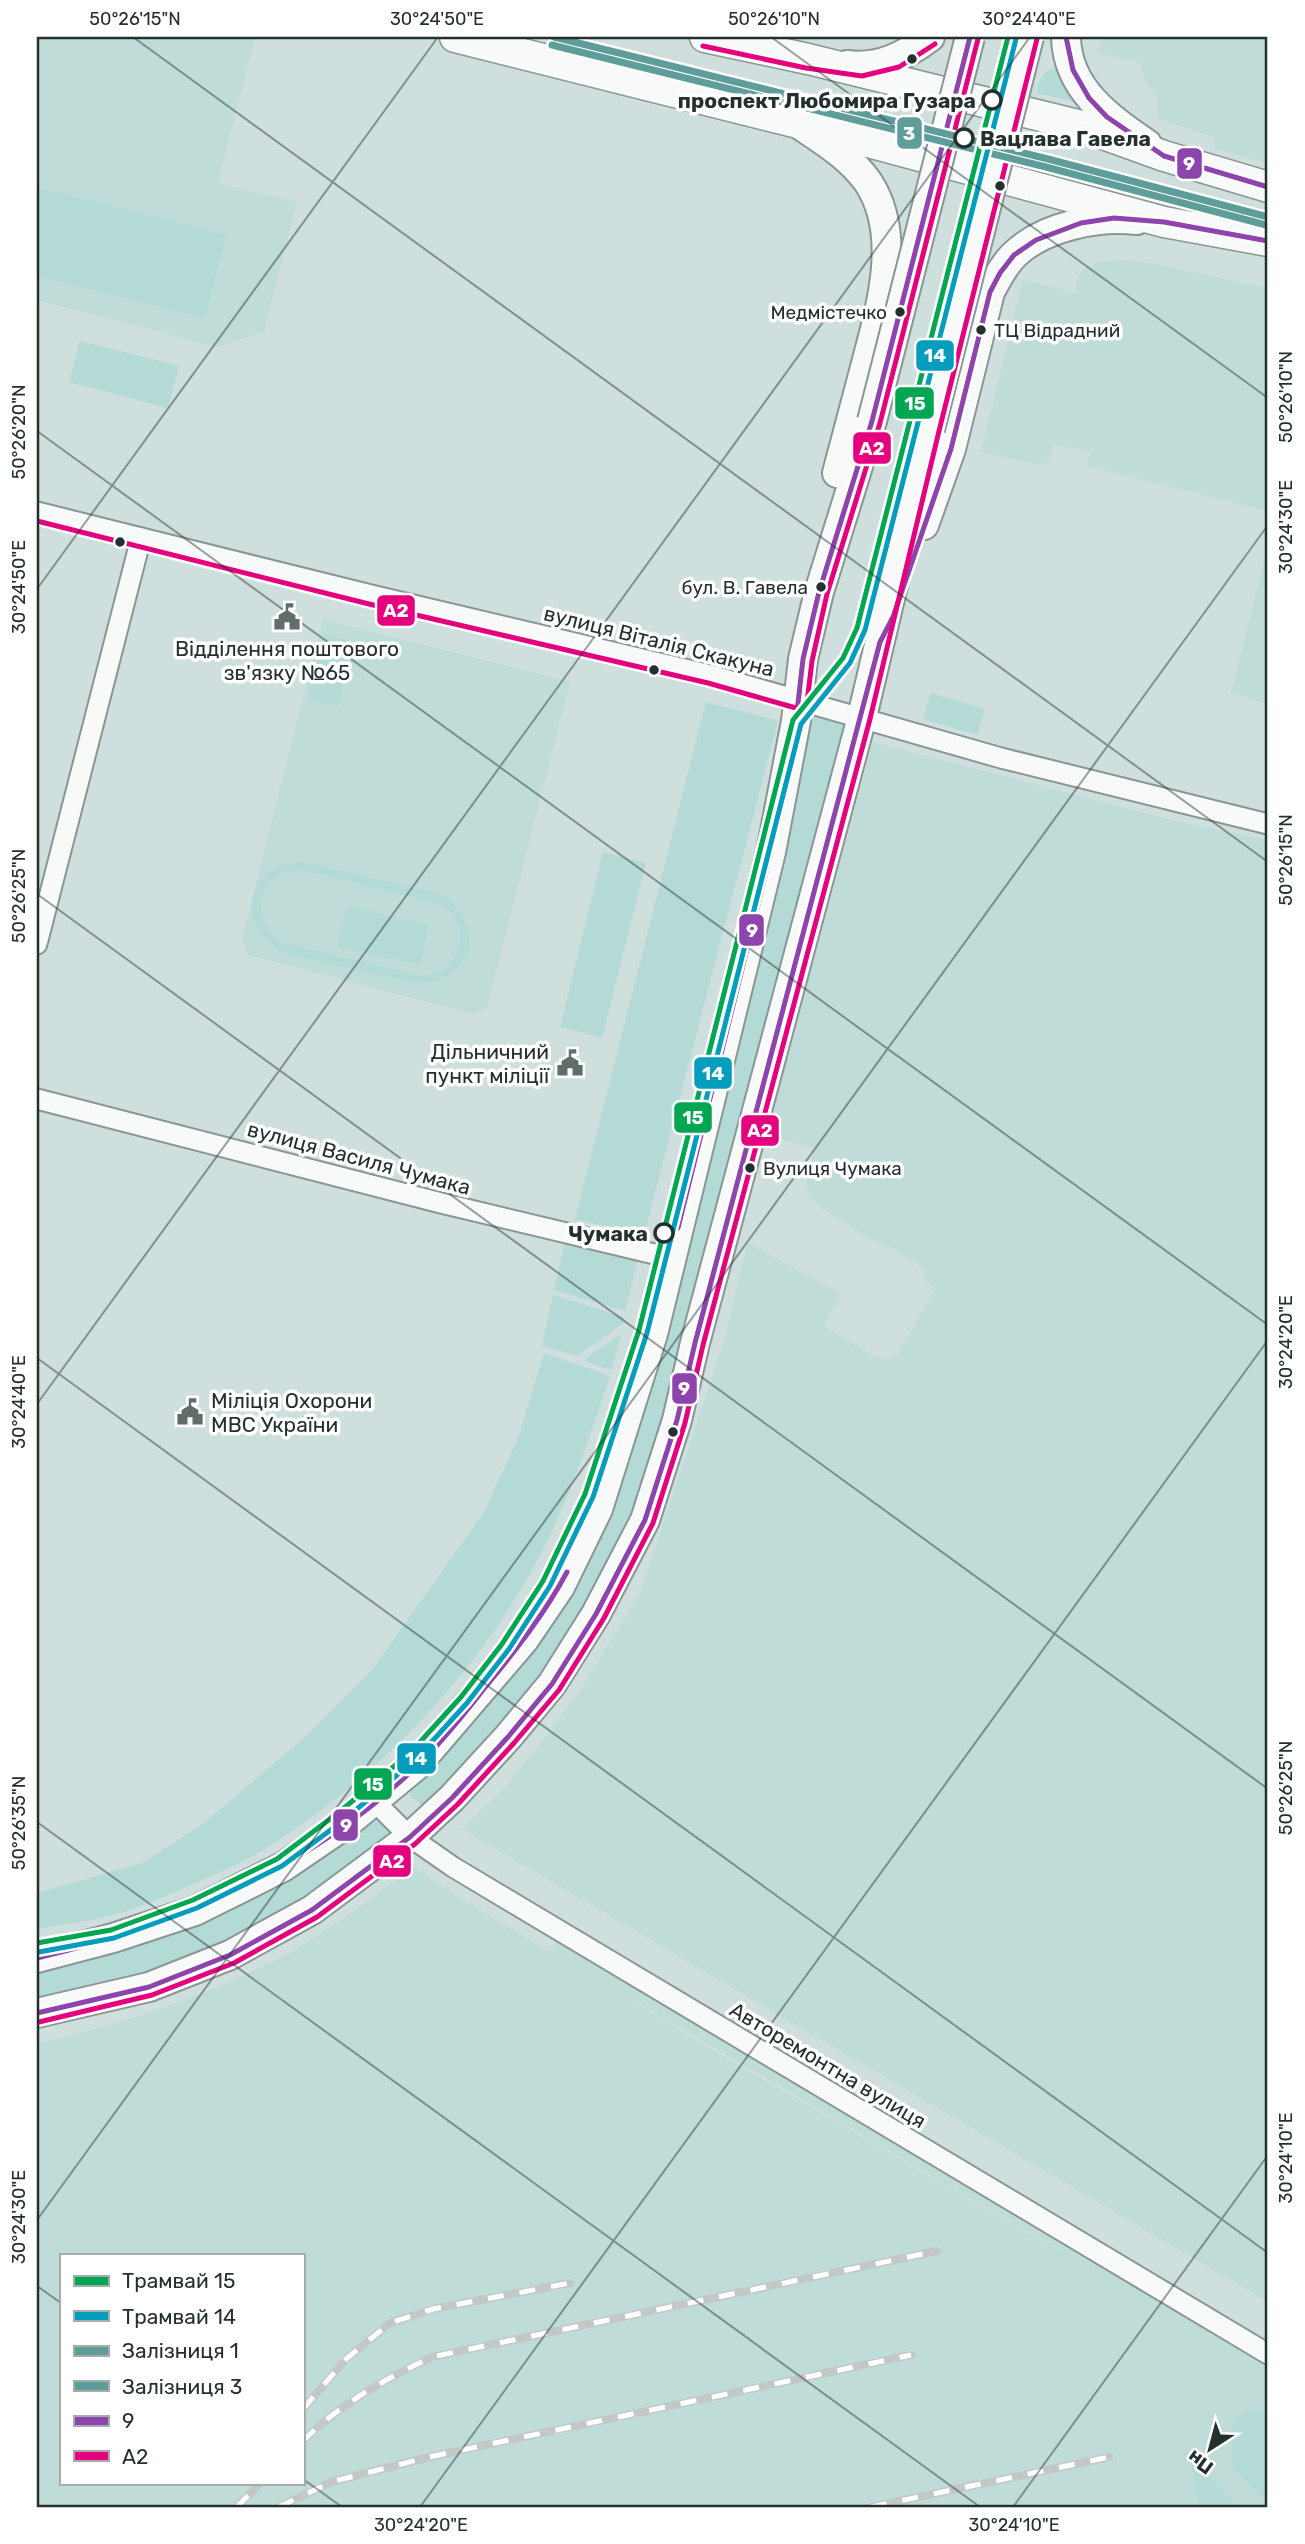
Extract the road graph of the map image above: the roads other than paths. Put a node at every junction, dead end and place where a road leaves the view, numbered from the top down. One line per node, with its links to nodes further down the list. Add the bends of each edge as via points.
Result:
1 (455, 37): 8 (main road)
2 (705, 37): 7 (main road)
3 (930, 37): 7 (main road, via 878,65)
4 (970, 37): 15 (main road, bridge, via 872,421)
5 (1029, 37): 16 (main road, bridge)
6 (1066, 37): 9 (main road, via 1073,70 1089,98 1107,117)
7 (808, 59): 9 (main road, via 1078,125)
8 (798, 123): 11 (main road); 15 (main road, via 852,162 869,184 882,217 887,248 881,305 836,476)
9 (1164, 156): 10 (main road)
10 (1268, 187)
11 (1164, 222): 12 (main road); 16 (main road, via 1114,218 1081,223 1037,240 1014,255 1000,273 990,292 951,449 893,617)
12 (1268, 242)
13 (37, 512): 14 (street, вулиця Віталія Скакуна)
14 (141, 538): 17 (street, вулиця Віталія Скакуна); 20 (street)
15 (818, 592): 17 (main road)
16 (880, 642): 18 (main road)
17 (798, 700): 18 (street, вулиця Віталія Скакуна); 22 (main road, via 771,852)
18 (862, 718): 19 (street, вулиця Віталія Скакуна, via 1001,758); 24 (main road, via 677,1420 645,1520 596,1614 552,1684 461,1788)
19 (1268, 824)
20 (37, 944)
21 (37, 1099): 22 (street, вулиця Василя Чумака)
22 (671, 1258): 23 (main road, via 653,1334 598,1509 560,1587 470,1706 416,1766)
23 (375, 1802): 24 (street, Авторемонтна вулиця); 25 (main road, via 283,1867 216,1902 113,1938)
24 (410, 1838): 26 (main road, via 312,1910 230,1955 149,1987); 27 (street, Авторемонтна вулиця)
25 (37, 1958)
26 (37, 2013)
27 (1268, 2354)

